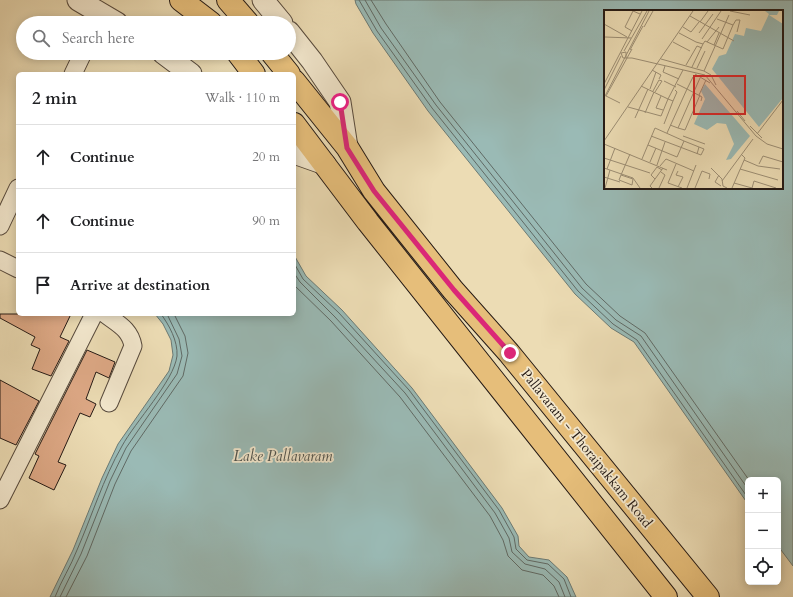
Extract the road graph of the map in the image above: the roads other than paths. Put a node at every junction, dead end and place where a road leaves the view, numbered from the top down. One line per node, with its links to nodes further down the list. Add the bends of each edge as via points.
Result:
1 (78, 0): 5 (street)
2 (181, 0): 6 (main road)
3 (228, 0): 7 (main road)
4 (263, 0): 8 (street)
5 (105, 16)
6 (202, 16)
7 (242, 16)
8 (276, 16)
9 (296, 41): 20 (street, via 340,102)
10 (80, 60): 14 (street)
11 (172, 60): 15 (street)
12 (243, 60): 16 (main road)
13 (278, 60): 17 (main road)
14 (74, 72)
15 (187, 72)
16 (252, 72)
17 (287, 72)
18 (296, 83): 20 (main road, Pallavaram - Thoraipakkam Road)
19 (296, 127): 22 (main road)
20 (347, 148): 32 (main road, Pallavaram - Thoraipakkam Road, via 374,191 510,353)
21 (296, 154): 22 (street)
22 (325, 164): 31 (main road, via 368,222)
23 (16, 192): 24 (street)
24 (0, 226)
25 (0, 260): 26 (street)
26 (16, 268)
27 (93, 316): 30 (street)
28 (108, 316): 29 (street, via 131,336 133,346)
29 (109, 403)
30 (0, 500)
31 (666, 597)
32 (708, 597)

